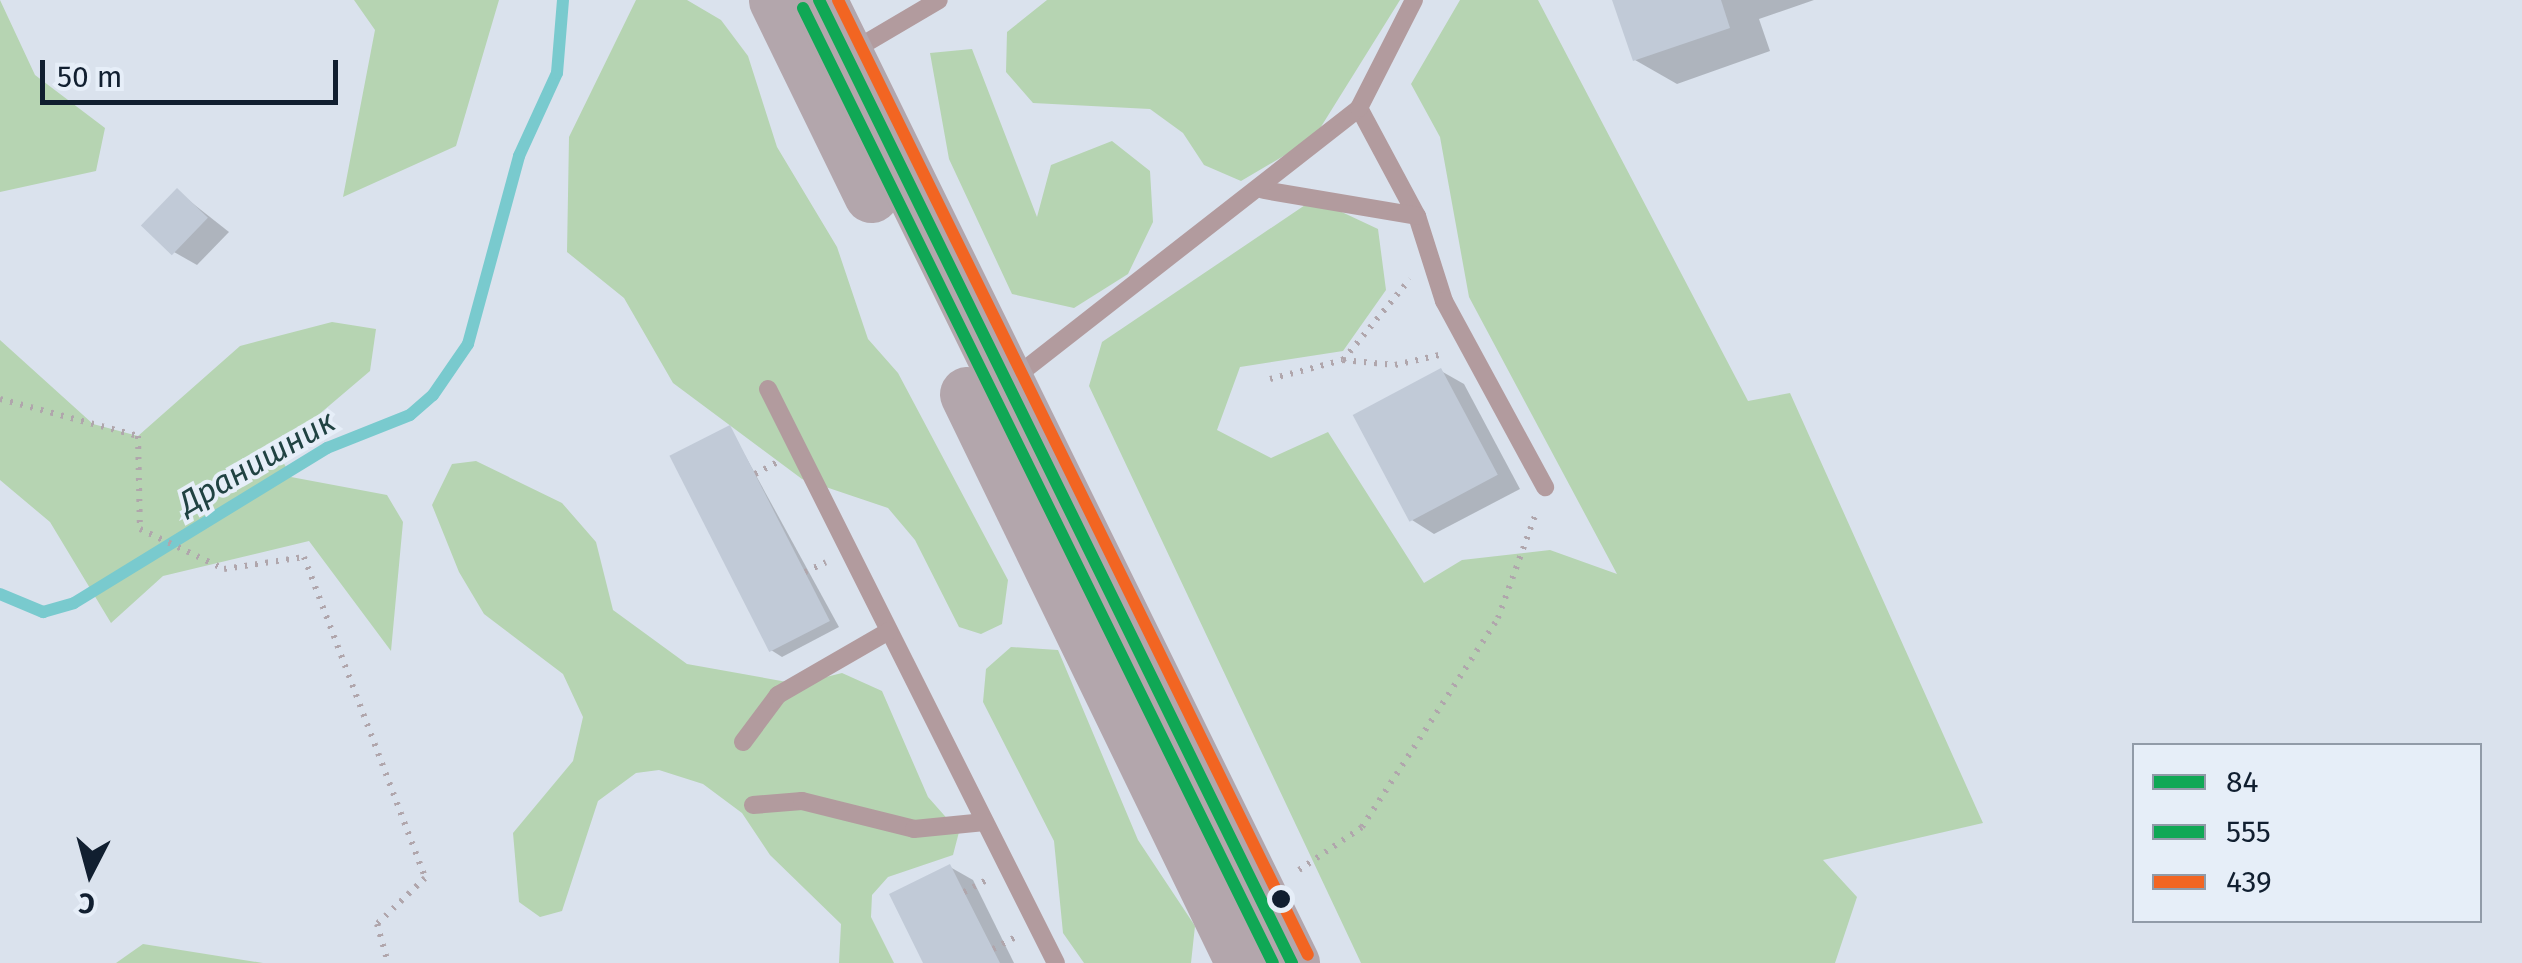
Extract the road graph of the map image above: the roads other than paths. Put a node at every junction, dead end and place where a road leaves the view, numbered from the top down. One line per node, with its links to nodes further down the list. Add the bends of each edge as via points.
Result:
1 (776, 0): 17 (main road)
2 (819, 0): 5 (main road)
3 (939, 0): 5 (lane)
4 (1414, 0): 6 (lane)
5 (846, 55): 9 (main road)
6 (1359, 108): 7 (lane); 8 (lane)
7 (1264, 190): 8 (lane); 9 (lane)
8 (1417, 216): 11 (lane, via 1469,348)
9 (1004, 384): 18 (main road)
10 (768, 389): 12 (lane)
11 (1545, 487)
12 (889, 631): 13 (lane, via 778,695); 15 (lane)
13 (744, 742)
14 (753, 805): 15 (lane, via 802,801 914,828)
15 (985, 822): 16 (lane)
16 (1056, 963)
17 (1243, 963)
18 (1292, 963)

